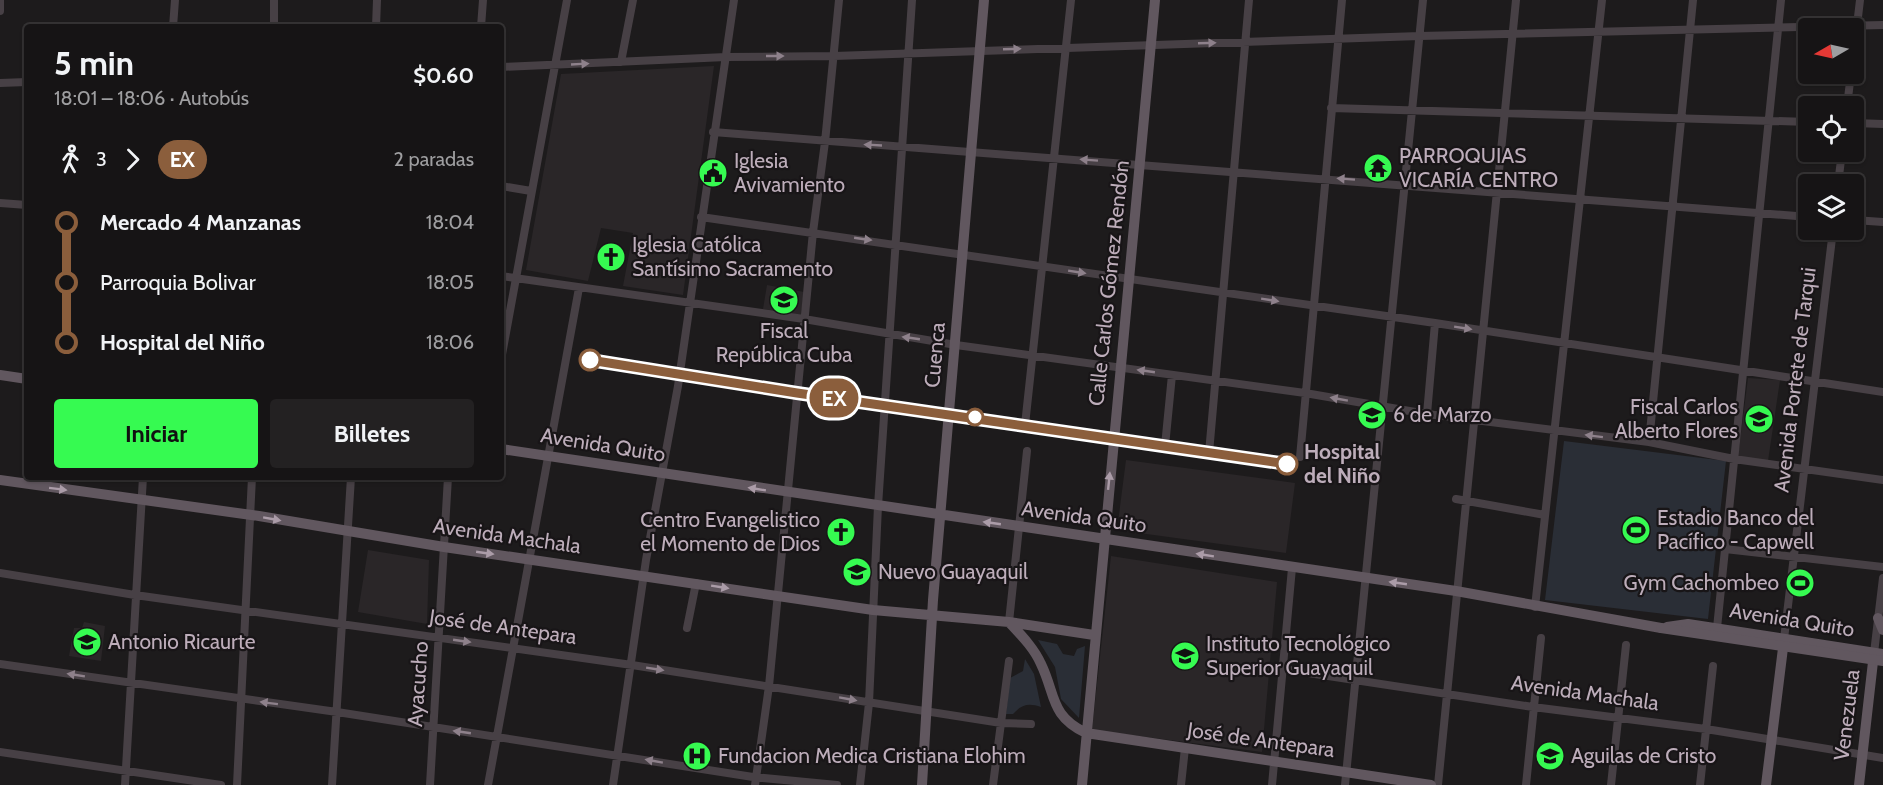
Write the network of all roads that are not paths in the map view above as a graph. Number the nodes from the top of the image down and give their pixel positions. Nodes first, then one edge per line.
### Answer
1 (0, 0) edge
2 (175, 0) edge
3 (274, 0) edge
4 (377, 0) edge
5 (483, 0) edge
6 (567, 0) edge
7 (633, 0) edge
8 (734, 0) edge
9 (839, 0) edge
10 (912, 0) edge
11 (984, 0) edge
12 (1071, 0) edge
13 (1155, 0) edge
14 (1249, 0) edge
15 (1342, 0) edge
16 (1423, 0) edge
17 (1516, 0) edge
18 (1602, 0) edge
19 (1694, 0) edge
20 (1781, 0) edge
21 (1860, 0) edge
22 (0, 11) edge
23 (1858, 18) edge
24 (173, 24) edge
25 (274, 24) edge
26 (376, 24) edge
27 (480, 24) edge
28 (1883, 25) edge
29 (1864, 26) edge
30 (1798, 27) edge
31 (1778, 28) junction
32 (1690, 30) junction
33 (1598, 32) junction
34 (1512, 35) junction
35 (1420, 36) junction
36 (1338, 39) junction
37 (1245, 41) junction
38 (1150, 44) junction
39 (1066, 47) junction
40 (980, 51) junction
41 (909, 52) junction
42 (834, 56) junction
43 (726, 57) junction
44 (621, 62) junction
45 (555, 65) junction
46 (504, 67) edge
47 (0, 82) edge
48 (24, 82) edge
49 (1331, 108) junction
50 (1412, 110) junction
51 (1505, 112) junction
52 (1588, 114) junction
53 (1681, 117) junction
54 (1768, 120) junction
55 (1798, 121) edge
56 (1864, 123) edge
57 (1883, 124) edge
58 (713, 132) junction
59 (825, 142) junction
60 (903, 146) junction
61 (971, 151) junction
62 (1054, 157) junction
63 (1140, 164) junction
64 (1233, 171) junction
65 (1325, 178) junction
66 (1404, 183) junction
67 (504, 186) edge
68 (531, 191) junction
69 (1497, 191) junction
70 (1579, 198) junction
71 (0, 203) edge
72 (24, 205) edge
73 (1673, 205) junction
74 (1759, 213) junction
75 (1798, 216) edge
76 (701, 217) junction
77 (1864, 221) edge
78 (1883, 222) edge
79 (813, 232) junction
80 (1832, 240) edge
81 (896, 244) junction
82 (963, 254) junction
83 (1043, 266) junction
84 (504, 276) edge
85 (515, 278) junction
86 (1131, 280) junction
87 (579, 288) junction
88 (1223, 293) junction
89 (689, 302) junction
90 (1313, 307) junction
91 (1390, 317) junction
92 (804, 319) junction
93 (1435, 323) junction
94 (1483, 331) junction
95 (890, 335) junction
96 (504, 343) edge
97 (1563, 344) junction
98 (956, 345) junction
99 (1034, 354) junction
100 (1658, 357) junction
101 (1121, 368) junction
102 (1743, 371) junction
103 (0, 375) edge
104 (1172, 375) junction
105 (24, 379) edge
106 (1216, 381) junction
107 (1815, 382) junction
108 (1883, 392) edge
109 (1305, 393) junction
110 (1384, 406) junction
111 (1427, 414) junction
112 (1474, 420) junction
113 (1025, 425) dead end
114 (1554, 431) junction
115 (1649, 442) junction
116 (1165, 446) dead end
117 (504, 449) edge
118 (1027, 451) dead end
119 (1209, 453) dead end
120 (550, 457) junction
121 (1300, 457) dead end
122 (1734, 459) junction
123 (1804, 470) junction
124 (661, 474) junction
125 (0, 480) edge
126 (143, 480) edge
127 (252, 480) edge
128 (351, 480) edge
129 (448, 480) edge
130 (1883, 480) edge
131 (787, 493) junction
132 (1461, 500) junction
133 (142, 501) junction
134 (878, 506) junction
135 (249, 515) junction
136 (1545, 515) junction
137 (940, 516) junction
138 (1018, 527) junction
139 (347, 531) junction
140 (1103, 539) junction
141 (444, 547) junction
142 (1725, 549) junction
143 (1794, 557) junction
144 (530, 559) junction
145 (1883, 567) edge
146 (1292, 568) junction
147 (0, 573) edge
148 (644, 575) junction
149 (1883, 578) edge
150 (1367, 579) junction
151 (696, 583) junction
152 (1456, 591) junction
153 (135, 595) junction
154 (776, 595) junction
155 (1535, 607) junction
156 (245, 610) junction
157 (873, 610) junction
158 (932, 615) junction
159 (1878, 618) junction
160 (1009, 622) junction
161 (342, 625) junction
162 (687, 628) dead end
163 (1660, 628) junction
164 (1717, 628) junction
165 (1883, 630) edge
166 (1094, 635) junction
167 (439, 638) junction
168 (1541, 638) dead end
169 (1784, 639) junction
170 (1626, 645) dead end
171 (515, 648) junction
172 (1879, 654) edge
173 (1009, 661) dead end
174 (1883, 661) edge
175 (0, 664) edge
176 (632, 665) junction
177 (1713, 666) dead end
178 (1282, 669) junction
179 (1357, 680) junction
180 (131, 684) junction
181 (769, 686) junction
182 (1447, 693) junction
183 (241, 700) junction
184 (869, 703) junction
185 (1533, 707) junction
186 (926, 711) junction
187 (337, 712) junction
188 (1618, 718) junction
189 (1001, 723) junction
190 (1031, 724) dead end
191 (433, 728) junction
192 (1706, 729) junction
193 (1086, 733) junction
194 (497, 737) junction
195 (1771, 740) junction
196 (1185, 748) junction
197 (0, 752) edge
198 (617, 754) junction
199 (1863, 755) junction
200 (1883, 758) edge
201 (1274, 761) junction
202 (126, 772) junction
203 (1347, 772) junction
204 (756, 781) edge
205 (125, 785) edge
206 (221, 785) edge
207 (237, 785) edge
208 (332, 785) edge
209 (430, 785) edge
210 (488, 785) edge
211 (613, 785) edge
212 (837, 785) edge
213 (860, 785) edge
214 (922, 785) edge
215 (993, 785) edge
216 (1082, 785) edge
217 (1181, 785) edge
218 (1272, 785) edge
219 (1345, 785) edge
220 (1431, 785) edge
221 (1438, 785) edge
222 (1526, 785) edge
223 (1611, 785) edge
224 (1700, 785) edge
225 (1766, 785) edge
226 (1859, 785) edge

1 - 22 street
2 - 24 street
3 - 25 street
4 - 26 street
5 - 27 street
6 - 45 street
7 - 44 street
8 - 43 street
9 - 42 street
10 - 41 street
11 - 40 main road, Cuenca
12 - 39 street
13 - 38 main road, Calle Carlos Gómez Rendón
14 - 37 street
15 - 36 street
16 - 35 street
17 - 34 street
18 - 33 street
19 - 32 street
20 - 31 street
21 - 23 street
28 - 29 street
30 - 31 street
31 - 32 street
31 - 54 street
32 - 33 street
32 - 53 street
33 - 34 street
33 - 52 street
34 - 35 street
34 - 51 street
35 - 36 street
35 - 50 street
36 - 37 street
36 - 49 street
38 -> 37 street
37 - 64 street
38 - 39 street
38 - 63 main road, Calle Carlos Gómez Rendón
40 -> 39 street
39 - 62 street
40 - 41 street
40 - 61 main road, Cuenca
41 - 42 street
41 - 60 street
43 -> 42 street
42 - 59 street
43 - 44 street
43 - 58 street
45 -> 44 street
45 - 46 street
45 - 68 street
47 - 48 street
49 - 50 street
49 - 65 street
50 - 51 street
50 - 66 street
51 - 52 street
51 - 69 street
52 - 53 street
52 - 70 street
53 - 54 street
53 - 73 street
54 - 55 street
54 - 74 street
56 - 57 street
58 - 59 street
58 - 76 street
60 -> 59 street
59 - 79 street
60 - 61 street
60 - 81 street
61 - 62 street
61 - 82 main road, Cuenca
63 -> 62 street
62 - 83 street
63 - 64 street
63 - 86 main road, Calle Carlos Gómez Rendón
64 - 65 street
64 - 88 street
66 -> 65 street
65 - 90 street
66 - 69 street
66 - 91 street
67 - 68 street
68 - 85 street
69 - 70 street
69 - 94 street
70 - 73 street
70 - 97 street
71 - 72 street
73 - 74 street
73 - 100 street
74 - 75 street
74 - 102 street
76 - 79 street
76 - 89 street
77 - 78 street
79 -> 81 street
79 - 92 street
80 - 107 street, Avenida Portete de Tarqui
81 - 82 street
81 - 95 street
82 - 83 street
82 - 98 main road, Cuenca
83 -> 86 street
83 - 99 street
84 - 85 street
85 - 87 street
85 - 96 street
86 - 88 street
86 - 101 main road, Calle Carlos Gómez Rendón
87 - 89 street
87 - 120 street
88 -> 90 street
88 - 106 street
89 - 92 street
89 - 124 street
90 - 91 street
90 - 109 street
91 - 93 street
91 - 110 street
92 - 95 street
92 - 131 street
93 -> 94 street
93 - 111 street
94 - 97 street
94 - 112 street
98 -> 95 street
95 - 134 street
97 - 100 street
97 - 114 street
98 - 99 street
98 - 137 main road, Cuenca
99 - 101 street
99 - 113 street
100 - 102 street
100 - 115 street
104 -> 101 street
140 -> 101 main road, Calle Carlos Gómez Rendón
102 - 107 street
102 - 122 street
103 - 105 main road
104 - 106 street
104 - 116 street
106 - 109 street
106 - 119 street
107 - 108 street
107 - 123 street, Avenida Portete de Tarqui
110 -> 109 street
109 - 121 street
110 - 111 street
110 - 150 street
111 - 112 street
112 - 114 street
112 - 132 street
115 -> 114 street
114 - 136 street
115 - 122 street
117 - 120 main road, Avenida Quito
118 - 138 street
120 - 124 main road, Avenida Quito
120 - 144 street
122 - 123 street
122 - 142 street
123 - 130 street
123 - 143 street, Avenida Portete de Tarqui
131 -> 124 main road, Avenida Quito
124 - 148 street
125 -> 133 main road, Avenida Machala
126 - 133 street
127 - 135 street
128 - 139 street
129 - 141 street, Ayacucho
131 - 134 main road, Avenida Quito
131 - 154 street
132 - 136 street
132 - 152 street
133 - 135 main road, Avenida Machala
133 - 153 street
134 - 137 main road, Avenida Quito
134 - 157 street
135 -> 139 main road, Avenida Machala
135 - 156 street
136 - 155 street
138 -> 137 main road, Avenida Quito
137 - 158 main road, Cuenca
138 - 140 main road, Avenida Quito
138 - 160 street
139 - 141 main road, Avenida Machala
139 - 161 street
146 -> 140 main road, Avenida Quito
140 - 166 main road, Calle Carlos Gómez Rendón
141 -> 144 main road, Avenida Machala
141 - 167 street, Ayacucho
142 - 143 street
142 - 164 street
143 - 145 street
143 - 169 street, Avenida Portete de Tarqui
144 - 148 main road, Avenida Machala
144 - 171 street
146 - 150 main road, Avenida Quito
146 - 178 street
147 - 153 street, José de Antepara
148 - 151 main road, Avenida Machala
148 - 176 street
149 - 159 street, Venezuela
152 -> 150 main road, Avenida Quito
150 - 179 street
151 -> 154 main road, Avenida Machala
151 - 162 street
152 - 155 main road, Avenida Quito
152 - 182 street
153 - 156 street, José de Antepara
153 - 180 street
154 - 157 main road, Avenida Machala
154 - 181 street
155 - 163 main road, Avenida Quito
156 - 161 street, José de Antepara
156 - 183 street
157 - 158 main road, Avenida Machala
157 - 184 street
158 - 160 main road, Avenida Machala
158 - 186 main road, Cuenca
159 - 165 main road
159 - 172 street, Venezuela
160 - 166 main road, Avenida Machala
160 - 193 main road
161 - 167 street, José de Antepara
161 - 187 street
163 - 164 main road, Avenida Quito
163 - 174 main road, Avenida Quito, bridge
164 - 169 main road, Avenida Quito
166 - 193 main road, Calle Carlos Gómez Rendón
167 -> 171 street, José de Antepara
167 - 191 street, Ayacucho
168 - 185 street
169 - 172 main road, Avenida Quito
169 - 195 main road, Avenida Portete de Tarqui
170 - 188 street
171 - 176 street, José de Antepara
171 - 194 street
172 - 199 main road, Venezuela
173 - 189 street
180 -> 175 street
176 -> 181 street, José de Antepara
176 - 198 street
177 - 192 street
178 - 179 street, Avenida Machala
178 - 201 street
179 - 182 street, Avenida Machala
179 - 203 street
180 - 183 street
180 - 202 street
181 -> 184 street, José de Antepara
181 - 204 street
182 - 185 street, Avenida Machala
182 - 221 street
187 -> 183 street
183 - 207 street
184 - 186 street, José de Antepara
184 - 213 street
185 - 188 street, Avenida Machala
185 - 222 street
186 - 189 street, José de Antepara
186 - 214 main road, Cuenca
187 - 191 street
187 - 208 street
188 - 192 street, Avenida Machala
188 - 223 street
189 - 190 street, José de Antepara
189 - 215 street
194 -> 191 street
191 - 209 street, Ayacucho
192 - 195 street, Avenida Machala
192 - 224 street
193 - 196 main road, José de Antepara
193 - 216 main road, Calle Carlos Gómez Rendón
194 - 198 street
194 - 210 street
195 - 199 street, Avenida Machala
195 - 225 main road, Avenida Portete de Tarqui
196 - 201 main road, José de Antepara
196 - 217 street
197 - 202 street
204 -> 198 street
198 - 211 street
199 - 200 street, Avenida Machala
199 - 226 main road, Venezuela
201 - 203 main road, José de Antepara
201 - 218 street
202 - 205 street
202 - 206 street
203 - 219 street
203 - 220 main road, José de Antepara
204 - 212 street

